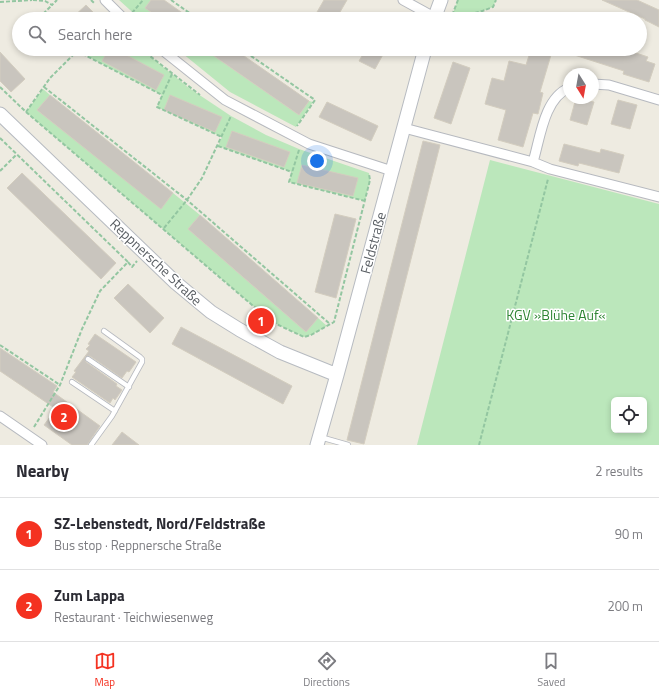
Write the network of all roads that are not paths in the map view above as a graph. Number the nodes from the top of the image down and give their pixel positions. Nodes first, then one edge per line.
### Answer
1 (105, 0) edge
2 (402, 0) edge
3 (441, 0) edge
4 (117, 12) edge
5 (423, 12) edge
6 (436, 12) edge
7 (170, 56) edge
8 (423, 56) edge
9 (599, 84) edge
10 (563, 91) edge
11 (659, 100) edge
12 (0, 114) edge
13 (404, 128) junction
14 (533, 162) junction
15 (392, 172) junction
16 (659, 197) edge
17 (104, 331) dead end
18 (88, 359) dead end
19 (338, 375) junction
20 (72, 382) dead end
21 (129, 387) junction
22 (115, 411) junction
23 (0, 416) edge
24 (318, 441) edge
25 (42, 445) edge
26 (91, 445) edge
27 (348, 445) edge

1 - 4 street
2 - 5 street
3 - 6 street
7 - 15 street
8 - 13 street, Feldstraße
9 - 11 street
10 - 14 street
12 - 19 street, Reppnersche Straße
13 - 14 street
13 - 15 street, Feldstraße
14 - 16 street
15 - 19 street, Feldstraße
17 - 21 lane
18 - 21 lane
19 - 24 street, Feldstraße
20 - 22 lane
21 - 22 lane
22 - 26 lane
23 - 25 street
24 - 27 lane, Feldstraße

